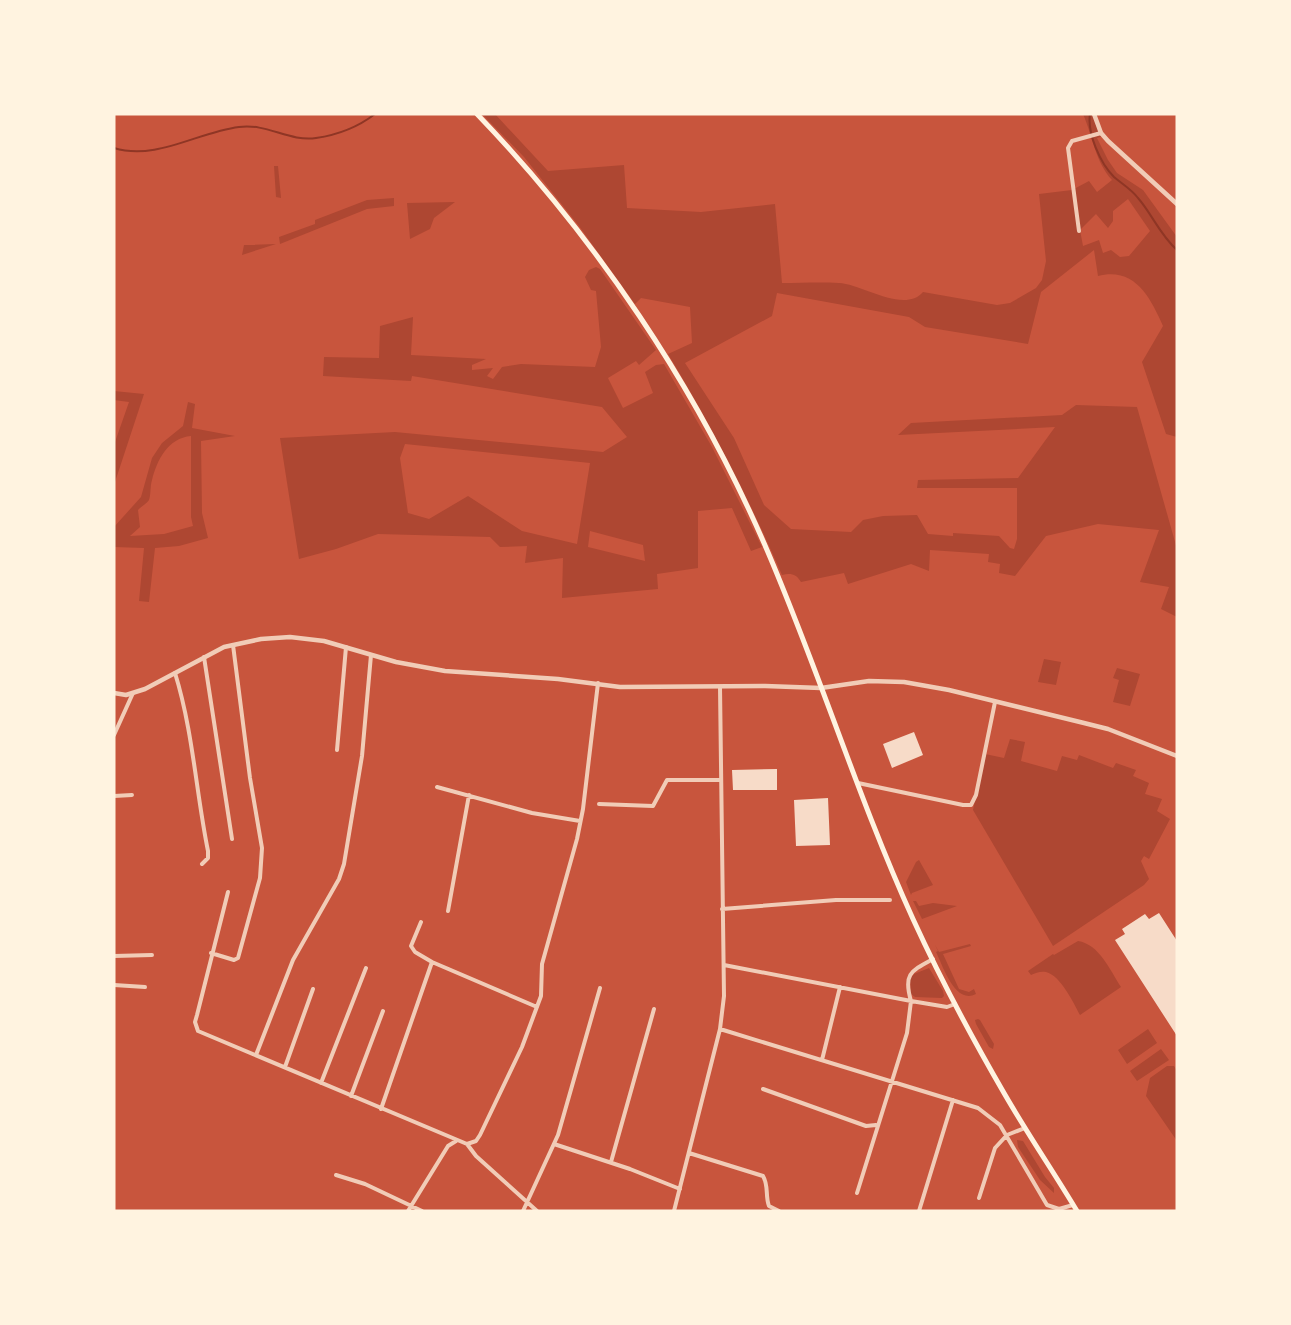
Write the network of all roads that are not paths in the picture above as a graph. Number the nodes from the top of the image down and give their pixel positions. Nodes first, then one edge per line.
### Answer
1 (477, 114) edge
2 (1094, 114) edge
3 (1101, 133) junction
4 (1177, 204) edge
5 (1079, 231) dead end
6 (233, 645) junction
7 (346, 647) junction
8 (371, 655) junction
9 (204, 657) junction
10 (175, 673) junction
11 (597, 683) junction
12 (720, 687) junction
13 (821, 687) junction
14 (114, 693) edge
15 (134, 693) junction
16 (995, 702) junction
17 (114, 735) edge
18 (337, 750) dead end
19 (1177, 756) edge
20 (720, 780) junction
21 (857, 783) junction
22 (437, 787) dead end
23 (132, 795) dead end
24 (469, 795) junction
25 (114, 796) edge
26 (600, 804) dead end
27 (580, 821) junction
28 (232, 839) dead end
29 (202, 864) dead end
30 (228, 892) dead end
31 (890, 900) dead end
32 (722, 909) junction
33 (448, 911) dead end
34 (422, 922) dead end
35 (212, 953) junction
36 (152, 955) dead end
37 (114, 956) edge
38 (933, 959) junction
39 (432, 962) junction
40 (724, 965) junction
41 (366, 968) dead end
42 (114, 985) edge
43 (145, 987) dead end
44 (840, 987) junction
45 (600, 988) dead end
46 (313, 990) dead end
47 (911, 1001) junction
48 (956, 1004) junction
49 (537, 1007) junction
50 (654, 1009) dead end
51 (383, 1011) dead end
52 (720, 1029) junction
53 (256, 1055) junction
54 (822, 1060) junction
55 (285, 1067) junction
56 (893, 1081) junction
57 (321, 1083) junction
58 (763, 1089) dead end
59 (351, 1096) junction
60 (953, 1100) junction
61 (381, 1109) junction
62 (877, 1125) junction
63 (1025, 1128) junction
64 (1007, 1135) junction
65 (457, 1141) junction
66 (467, 1144) junction
67 (554, 1144) junction
68 (689, 1153) junction
69 (611, 1162) junction
70 (336, 1175) dead end
71 (680, 1189) junction
72 (857, 1193) dead end
73 (979, 1197) dead end
74 (527, 1202) junction
75 (1073, 1204) junction
76 (411, 1206) junction
77 (408, 1211) edge
78 (422, 1211) edge
79 (522, 1211) edge
80 (537, 1211) edge
81 (674, 1211) edge
82 (779, 1211) edge
83 (919, 1211) edge
84 (1077, 1211) edge

1 - 13 main road
2 - 3 street
3 - 4 street
3 - 5 street
6 - 7 street
6 - 9 street
6 - 35 street
7 - 8 street
7 - 18 street
8 - 11 street
8 - 53 street
9 - 10 street
9 - 28 street
10 - 15 street
10 - 29 street
11 - 12 street
11 - 27 street
12 - 13 street
12 - 20 street
13 - 16 street
13 - 21 main road
14 - 15 street
15 - 17 street
16 - 19 street
16 - 21 street
20 - 26 street
20 - 32 street
21 - 38 main road
22 - 24 street
23 - 25 street
24 - 27 street
24 - 33 street
27 - 49 street
30 - 35 street
31 - 32 street
32 - 40 street
34 - 39 street
35 - 53 street
36 - 37 street
38 - 47 street
38 - 48 main road
39 - 49 street
39 - 61 street
40 - 44 street
40 - 52 street
41 - 57 street
42 - 43 street
44 - 47 street
44 - 54 street
45 - 67 street
46 - 55 street
47 - 48 street
47 - 56 street
48 - 63 main road
49 - 66 street
50 - 69 street
51 - 59 street
52 - 54 street
52 - 68 street
53 - 55 street
54 - 56 street
55 - 57 street
56 - 60 street
56 - 62 street
57 - 59 street
58 - 62 street
59 - 61 street
60 - 64 street
60 - 83 street
61 - 65 street
62 - 72 street
63 - 64 street
63 - 75 main road
64 - 73 street
64 - 75 street
65 - 66 street
65 - 76 street
66 - 74 street
67 - 69 street
67 - 74 street
68 - 71 street
68 - 82 street
69 - 71 street
70 - 76 street
71 - 81 street
74 - 79 street
74 - 80 street
75 - 84 main road
76 - 77 street
76 - 78 street

